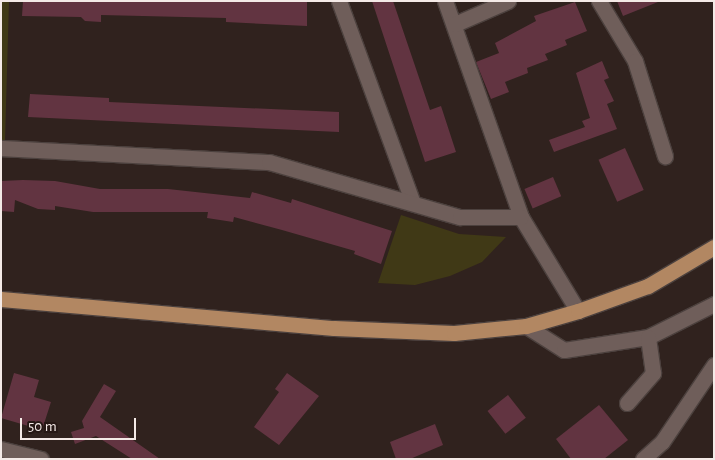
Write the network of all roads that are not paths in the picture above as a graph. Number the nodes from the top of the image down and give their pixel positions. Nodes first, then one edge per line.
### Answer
1 (339, 1) edge
2 (445, 1) edge
3 (508, 1) edge
4 (598, 1) edge
5 (455, 24) junction
6 (1, 148) edge
7 (665, 156) dead end
8 (412, 201) junction
9 (521, 218) junction
10 (714, 247) edge
11 (1, 299) edge
12 (714, 304) edge
13 (578, 311) junction
14 (526, 326) junction
15 (648, 337) junction
16 (714, 365) edge
17 (627, 403) dead end
18 (1, 449) edge
19 (41, 459) edge
20 (644, 459) edge

1 - 8 street
2 - 5 street
3 - 5 street
4 - 7 street
5 - 9 street
6 - 8 street
8 - 9 street
9 - 13 street
10 - 13 main road
11 - 14 main road
12 - 15 street
13 - 14 main road
14 - 15 street
15 - 17 street
16 - 20 street
18 - 19 street

